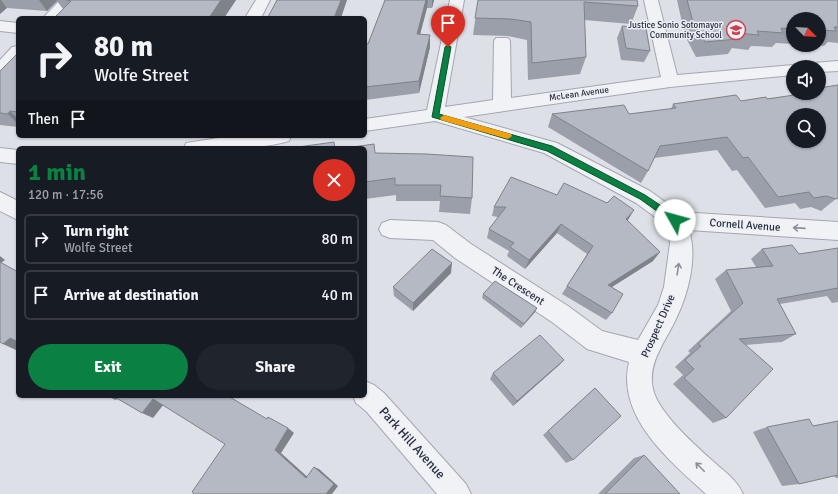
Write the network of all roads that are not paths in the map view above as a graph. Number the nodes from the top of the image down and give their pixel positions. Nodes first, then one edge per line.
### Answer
1 (68, 0) edge
2 (263, 0) edge
3 (457, 0) edge
4 (651, 0) edge
5 (53, 16) edge
6 (254, 16) edge
7 (0, 26) edge
8 (16, 28) edge
9 (502, 40) dead end
10 (16, 53) edge
11 (838, 66) edge
12 (826, 67) edge
13 (0, 70) edge
14 (786, 71) edge
15 (670, 81) junction
16 (502, 106) junction
17 (435, 116) junction
18 (367, 125) edge
19 (267, 138) edge
20 (208, 146) edge
21 (0, 155) edge
22 (16, 156) edge
23 (0, 200) edge
24 (16, 211) edge
25 (675, 220) junction
26 (390, 229) dead end
27 (838, 231) edge
28 (644, 354) junction
29 (367, 396) edge
30 (456, 494) edge
31 (728, 494) edge

1 - 5 street
2 - 6 street
3 - 17 street
4 - 15 street
7 - 8 street
9 - 16 street
10 - 13 street
11 - 12 street
14 - 15 street, McLean Avenue
15 - 16 street, McLean Avenue
16 - 17 street, McLean Avenue
17 - 18 street, McLean Avenue
17 - 25 street
19 - 20 street
21 - 22 street
23 - 24 street
27 -> 25 street, Cornell Avenue
28 -> 25 street, Prospect Drive
26 - 28 street, The Crescent
31 -> 28 street, Prospect Drive
29 - 30 street, Park Hill Avenue

